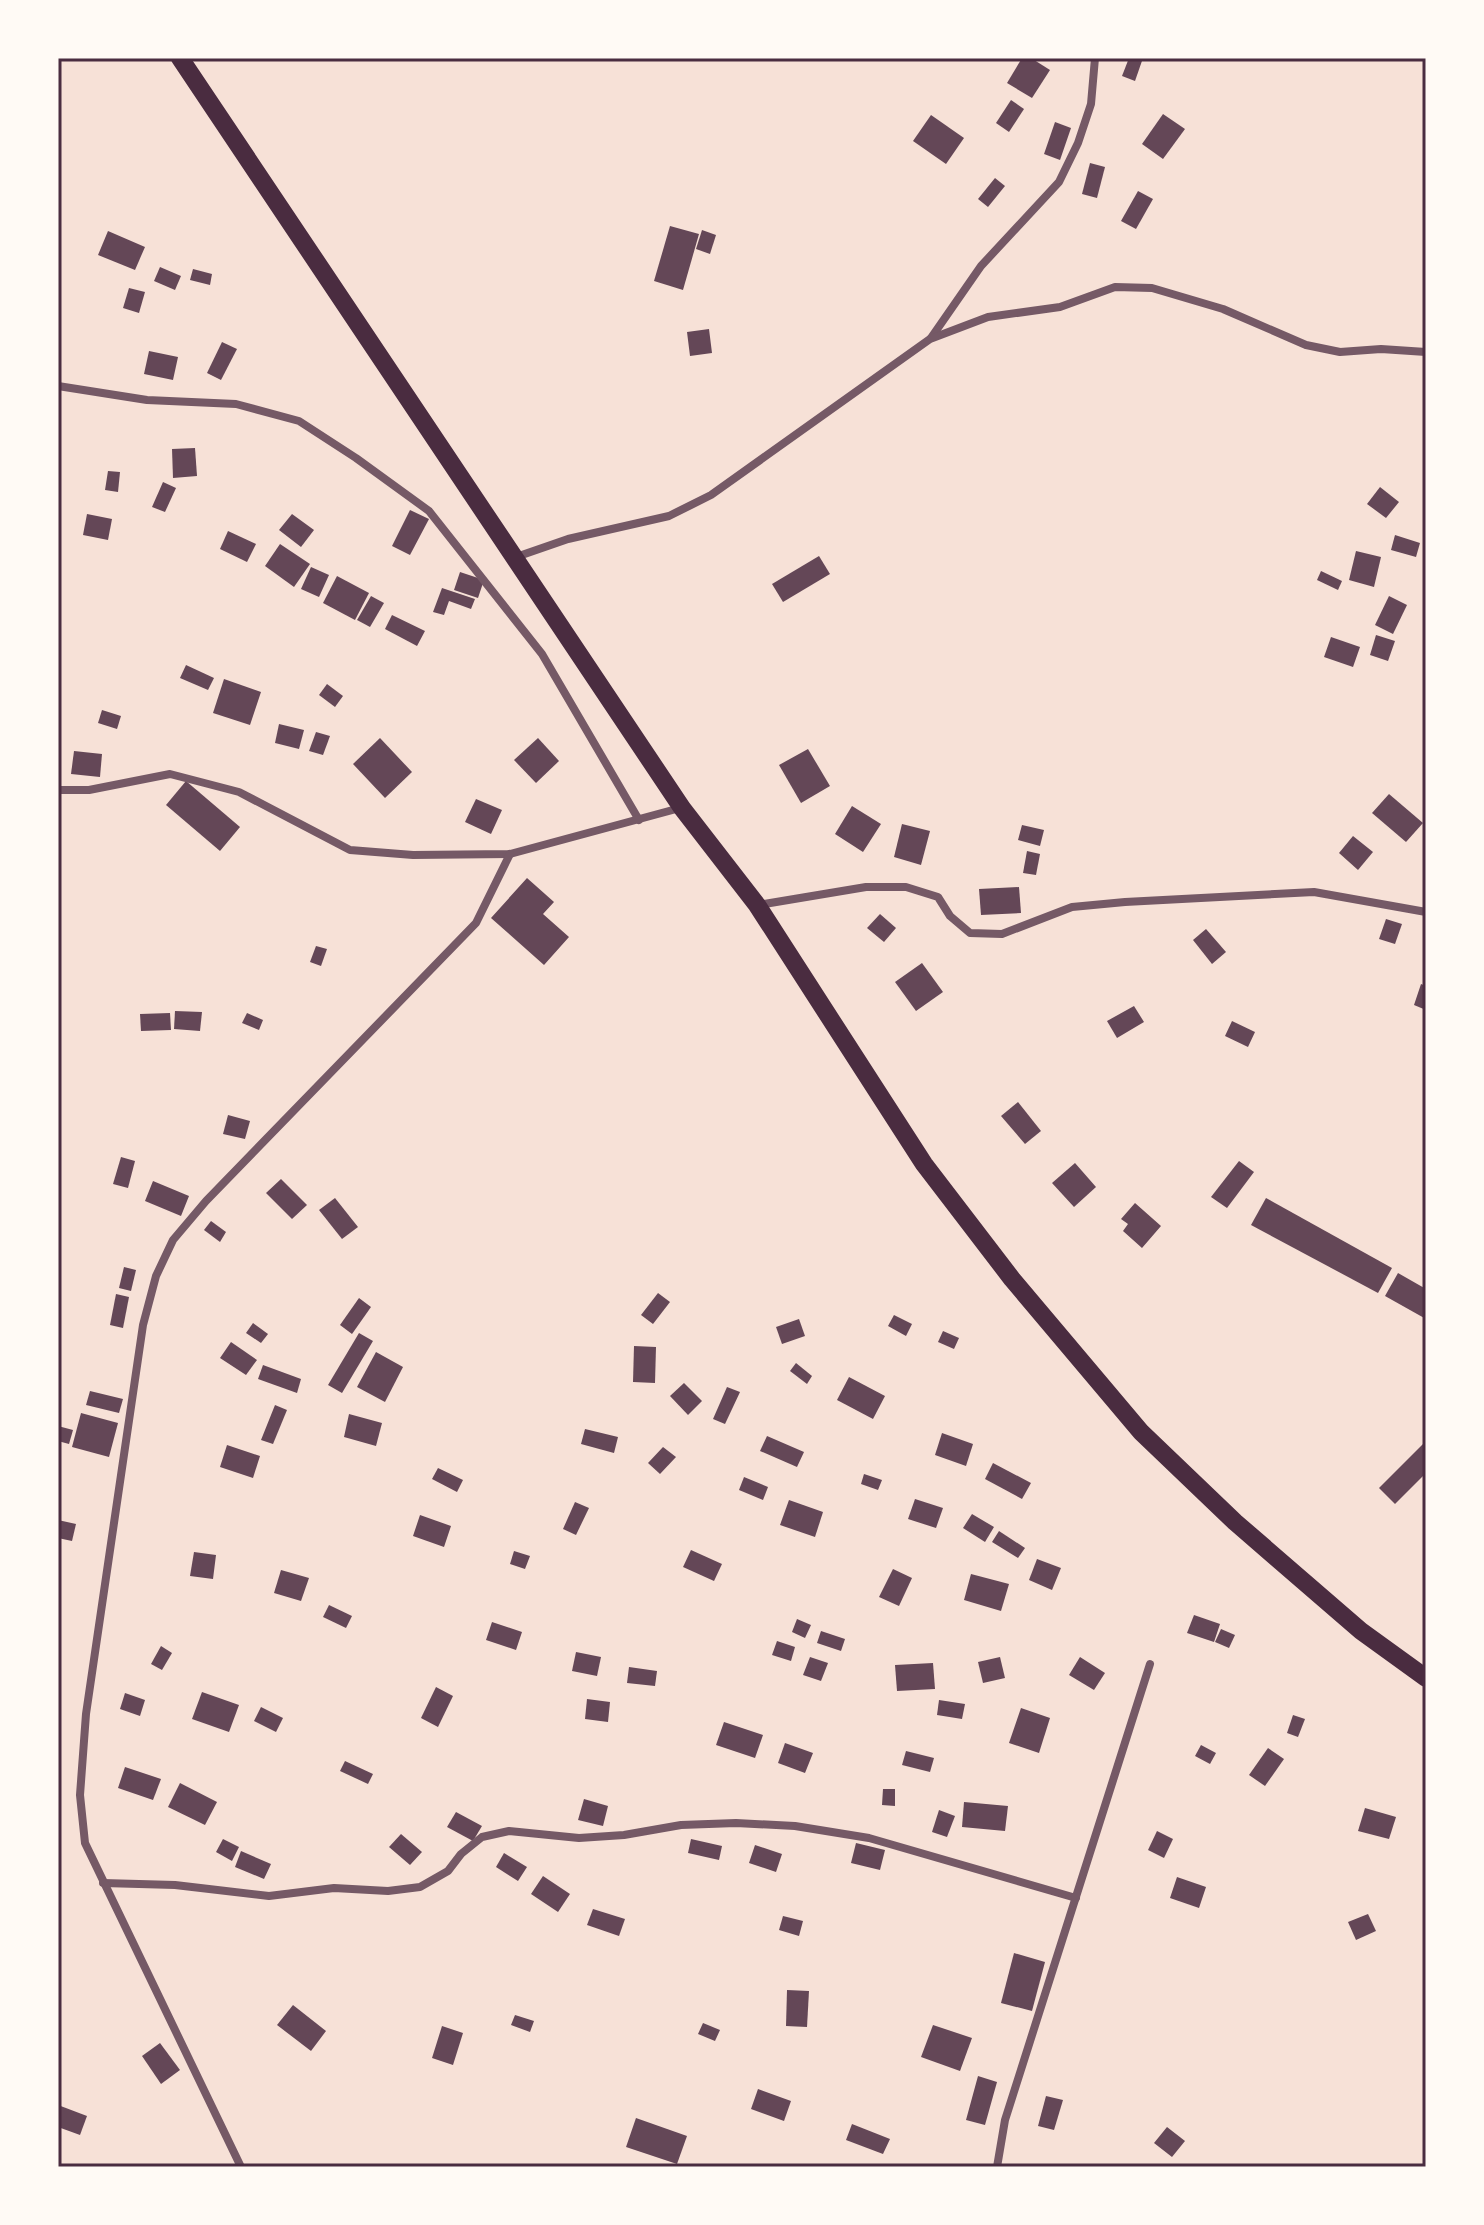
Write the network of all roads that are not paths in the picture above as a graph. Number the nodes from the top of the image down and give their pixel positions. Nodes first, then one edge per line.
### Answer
1 (180, 58) edge
2 (1095, 58) edge
3 (930, 339) junction
4 (1426, 352) edge
5 (58, 386) edge
6 (515, 557) junction
7 (58, 790) edge
8 (682, 808) junction
9 (639, 820) junction
10 (510, 854) junction
11 (757, 905) junction
12 (1426, 912) edge
13 (1150, 1664) dead end
14 (1426, 1678) edge
15 (103, 1883) junction
16 (1076, 1898) junction
17 (241, 2167) edge
18 (997, 2167) edge

1 - 6 main road
2 - 3 street
3 - 4 street
3 - 6 street
5 - 9 street
6 - 8 main road
7 - 10 street
8 - 9 street
8 - 11 main road
9 - 10 street
10 - 15 street
11 - 12 street
11 - 14 main road
13 - 16 street
15 - 16 street
15 - 17 street
16 - 18 street

